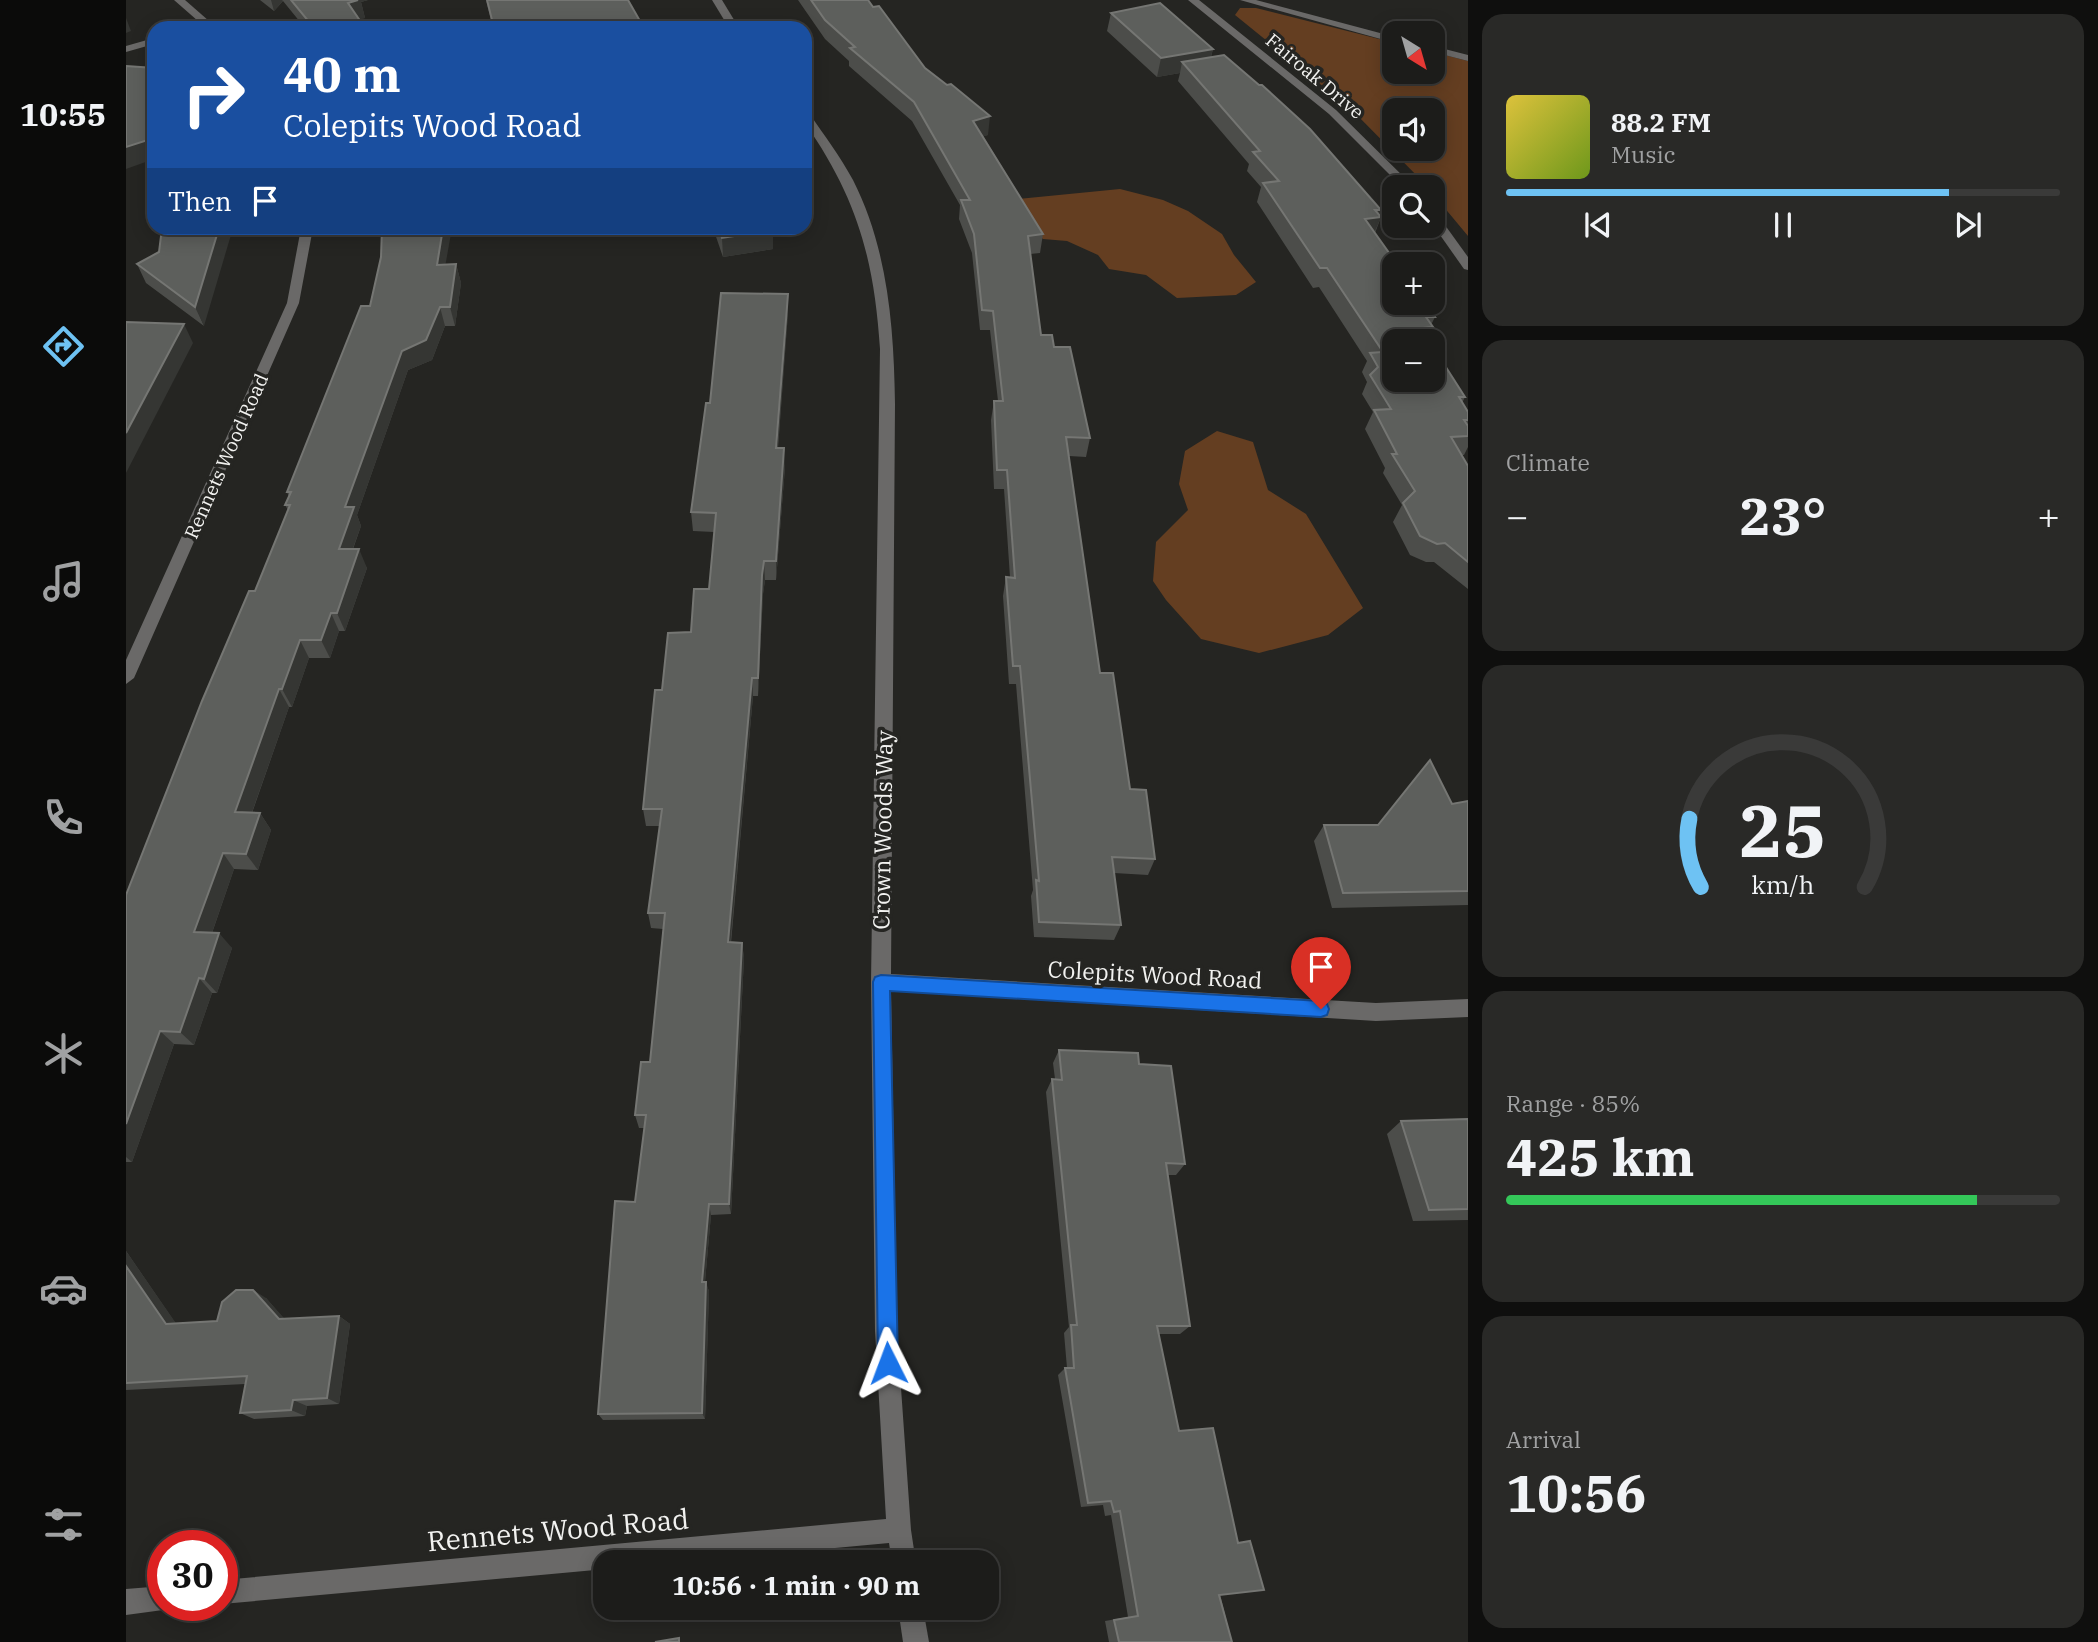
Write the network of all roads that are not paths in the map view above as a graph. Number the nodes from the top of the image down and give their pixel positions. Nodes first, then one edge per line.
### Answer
1 (179, 0) edge
2 (717, 0) edge
3 (1193, 0) edge
4 (1245, 0) edge
5 (204, 21) edge
6 (730, 21) edge
7 (1382, 37) edge
8 (147, 43) edge
9 (126, 50) edge
10 (1446, 52) edge
11 (1468, 58) edge
12 (812, 126) edge
13 (1396, 175) edge
14 (1445, 233) edge
15 (306, 235) edge
16 (1468, 267) edge
17 (126, 678) edge
18 (881, 982) junction
19 (1468, 1008) edge
20 (899, 1530) junction
21 (902, 1550) edge
22 (238, 1591) edge
23 (147, 1599) edge
24 (126, 1601) edge
25 (912, 1620) edge
26 (916, 1642) edge

1 - 5 street
2 - 6 street
3 - 13 street, Fairoak Drive
4 - 7 street, Fairoak Drive
8 - 9 street
10 - 11 street
12 - 18 street, Crown Woods Way
14 - 16 street
15 - 17 street, Rennets Wood Road
18 - 19 street, Colepits Wood Road
18 - 20 street, Crown Woods Way
20 - 21 street, Crown Woods Way
20 - 22 street, Rennets Wood Road
23 - 24 street
25 - 26 street

